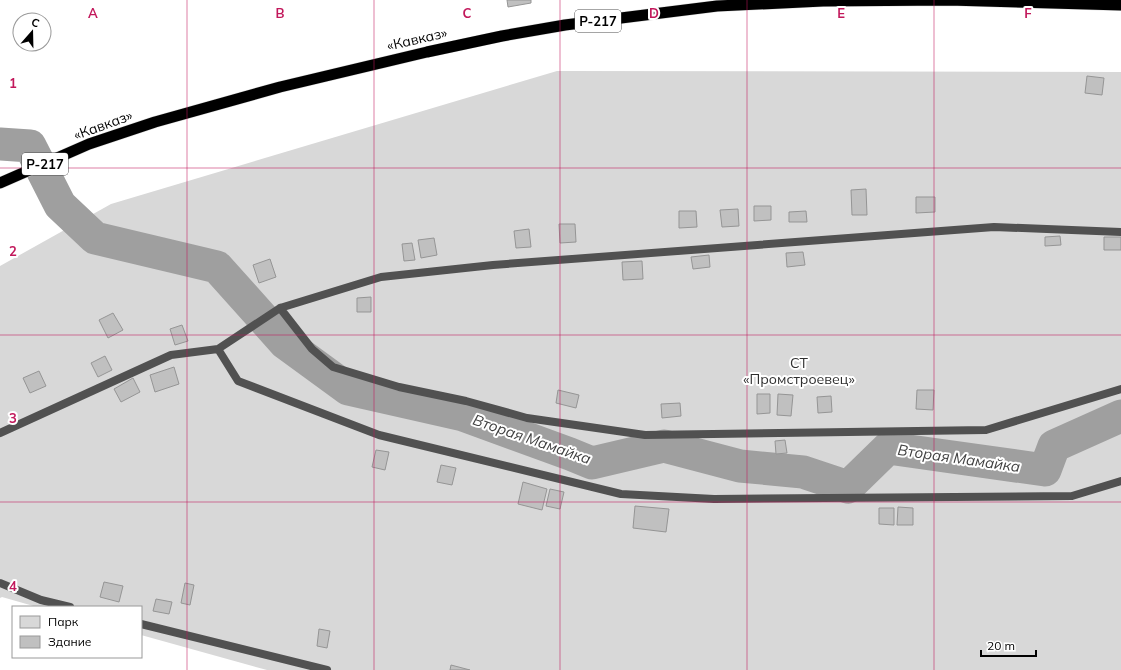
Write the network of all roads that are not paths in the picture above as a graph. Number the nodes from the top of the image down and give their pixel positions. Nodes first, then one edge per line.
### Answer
1 (1121, 5) edge
2 (0, 183) edge
3 (1121, 232) edge
4 (280, 308) junction
5 (218, 349) junction
6 (1121, 389) edge
7 (0, 433) edge
8 (1121, 481) edge
9 (0, 583) edge
10 (66, 606) edge
11 (142, 624) edge
12 (327, 670) edge

1 - 2 highway, «Кавказ» / Р-217
3 - 4 lane
4 - 5 lane
4 - 6 lane
5 - 7 lane
5 - 8 lane
9 - 10 lane
11 - 12 lane

